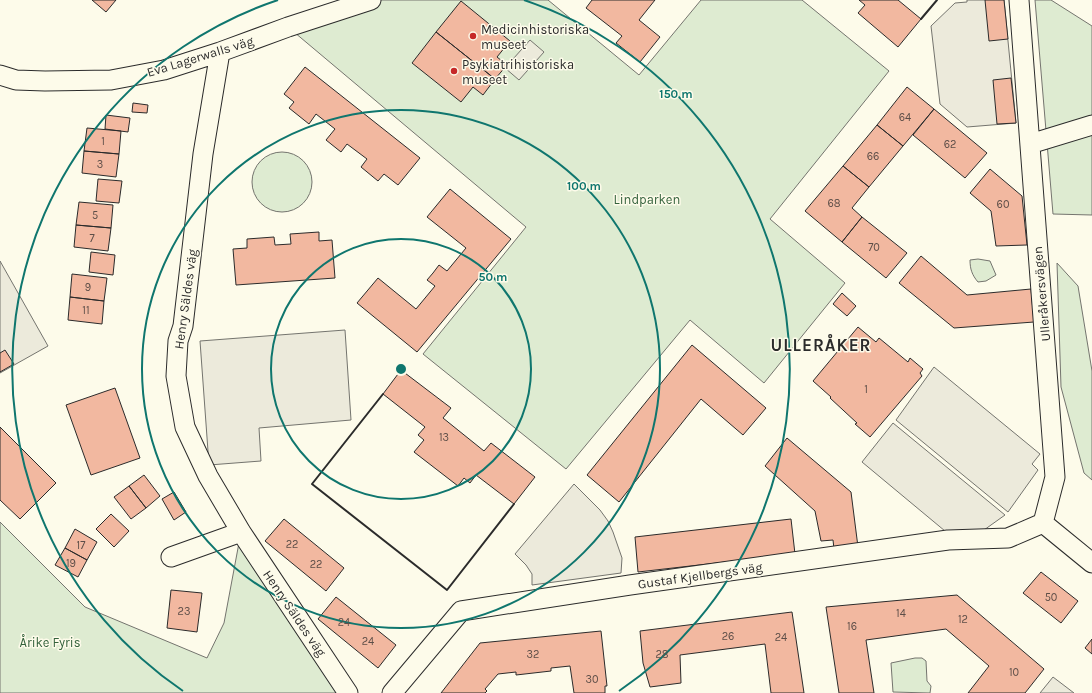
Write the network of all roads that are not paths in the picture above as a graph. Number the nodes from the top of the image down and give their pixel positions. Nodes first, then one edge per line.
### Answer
1 (371, 0) edge
2 (1019, 0) edge
3 (220, 52) junction
4 (0, 75) edge
5 (1092, 125) edge
6 (1030, 144) junction
7 (1043, 523) junction
8 (241, 532) junction
9 (171, 558) dead end
10 (1092, 563) edge
11 (348, 693) edge
12 (392, 693) edge

1 - 3 street, Eva Lagerwalls väg
2 - 6 street, Ulleråkersvägen
3 - 4 street, Eva Lagerwalls väg
3 - 8 street, Henry Säldes väg
5 - 6 street
6 - 7 street, Ulleråkersvägen
7 - 10 street
7 - 12 street, Gustaf Kjellbergs väg
8 - 9 street
8 - 11 street, Henry Säldes väg

